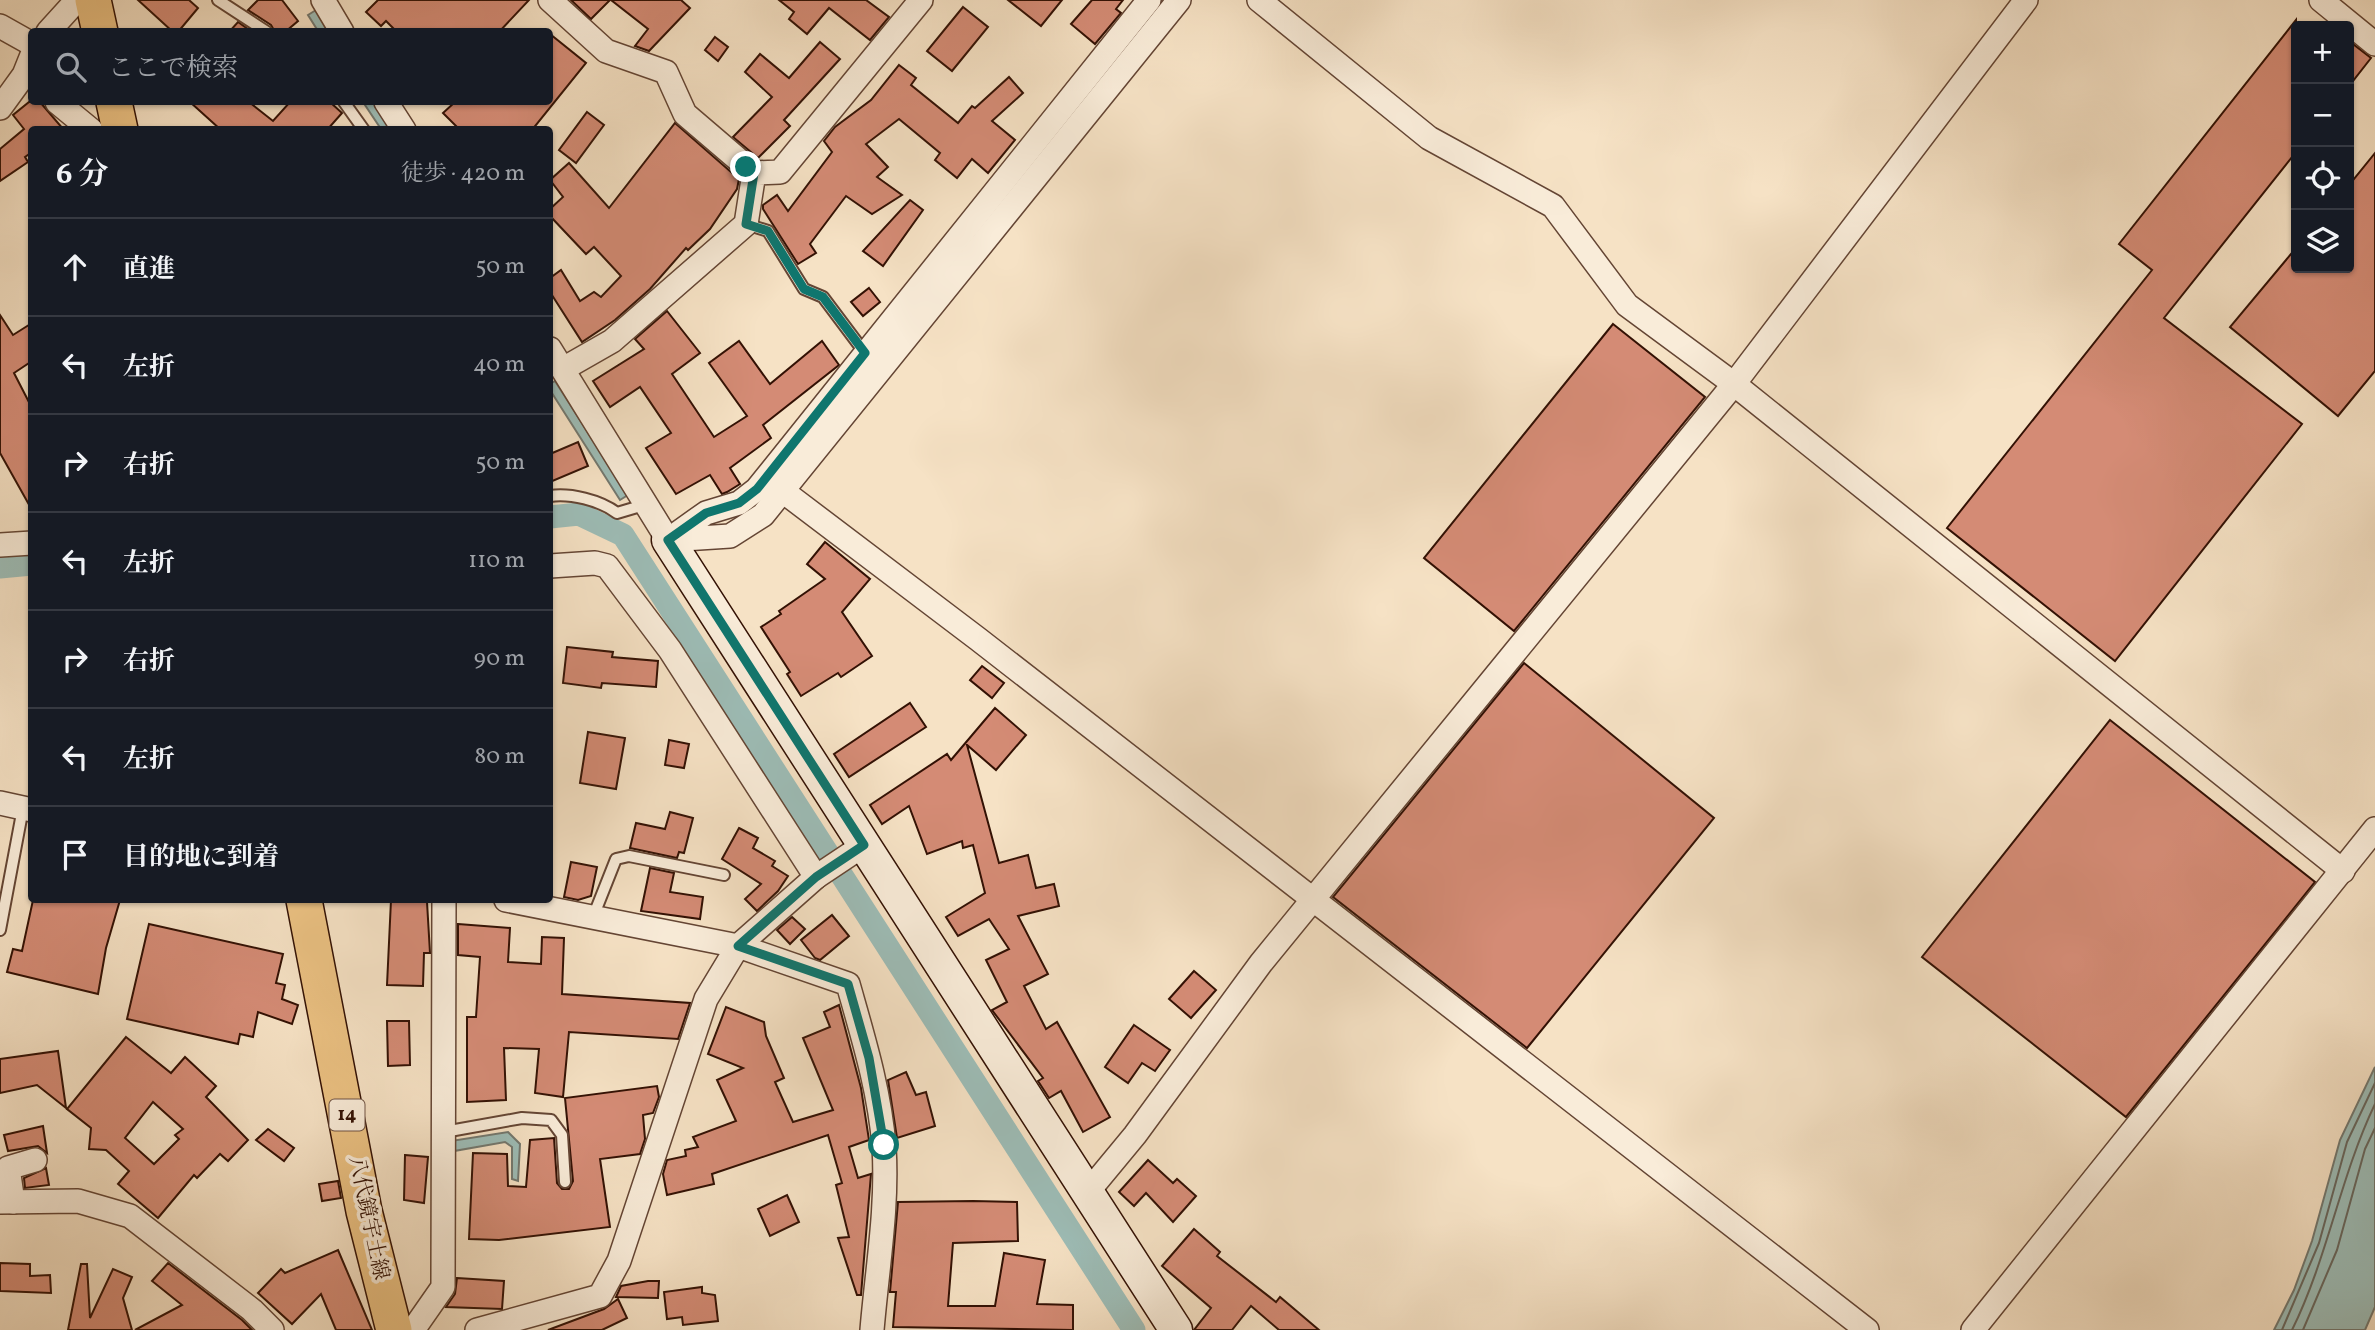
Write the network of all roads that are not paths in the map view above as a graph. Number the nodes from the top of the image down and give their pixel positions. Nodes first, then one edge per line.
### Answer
1 (77, 0) edge
2 (93, 0) edge
3 (218, 0) edge
4 (323, 0) edge
5 (550, 0) edge
6 (921, 0) edge
7 (1149, 0) edge
8 (1180, 0) edge
9 (1259, 0) edge
10 (2025, 0) edge
11 (2321, 0) edge
12 (0, 26) edge
13 (52, 28) edge
14 (99, 28) edge
15 (261, 28) edge
16 (340, 28) edge
17 (28, 42) edge
18 (2375, 44) edge
19 (28, 72) edge
20 (61, 105) edge
21 (115, 105) edge
22 (346, 105) edge
23 (388, 105) edge
24 (0, 108) edge
25 (86, 126) edge
26 (119, 126) edge
27 (361, 126) edge
28 (401, 126) edge
29 (754, 173) junction
30 (746, 224) junction
31 (910, 298) junction
32 (929, 311) junction
33 (865, 353) junction
34 (553, 354) edge
35 (884, 367) junction
36 (563, 369) junction
37 (1734, 384) junction
38 (784, 492) junction
39 (553, 496) edge
40 (645, 505) junction
41 (668, 540) junction
42 (28, 543) edge
43 (0, 545) edge
44 (553, 566) edge
45 (0, 803) edge
46 (27, 809) edge
47 (2375, 830) edge
48 (863, 846) junction
49 (2343, 871) junction
50 (724, 875) dead end
51 (817, 876) junction
52 (1314, 901) junction
53 (305, 903) edge
54 (444, 903) edge
55 (521, 903) edge
56 (593, 917) junction
57 (0, 930) edge
58 (738, 946) junction
59 (444, 1132) junction
60 (35, 1160) dead end
61 (565, 1182) dead end
62 (1087, 1193) junction
63 (6, 1202) edge
64 (553, 1320) edge
65 (272, 1330) edge
66 (394, 1330) edge
67 (413, 1330) edge
68 (477, 1330) edge
69 (872, 1330) edge
70 (1175, 1330) edge
71 (1867, 1330) edge
72 (1973, 1330) edge

1 - 13 street
2 - 14 main road
3 - 15 lane
4 - 16 street
5 - 29 street
6 - 29 street
7 - 31 street
8 - 32 street
9 - 37 street
10 - 37 street
11 - 18 street
12 - 17 street
19 - 24 street
20 - 25 street
21 - 26 main road
22 - 27 lane
23 - 28 street
29 - 30 street
30 - 33 lane
30 - 36 street
31 - 32 street
31 - 33 street
32 - 35 street
33 - 35 street
33 - 41 street
34 - 36 street
35 - 38 street
36 - 40 street
37 - 49 street
37 - 52 street
38 - 41 street
38 - 52 street
39 - 40 lane
40 - 41 street
41 - 48 street
42 - 43 street
44 - 51 street
45 - 46 street
46 - 57 lane
47 - 49 street
48 - 51 street
48 - 62 street
49 - 72 street
50 - 56 lane
51 - 58 street
52 - 62 street
52 - 71 street
53 - 66 main road, 八代鏡宇土線 / 14
54 - 59 street
55 - 56 street
56 - 58 street
58 - 64 street
58 - 69 street
59 - 61 lane
59 - 67 street
60 - 63 street
62 - 70 street
63 - 65 street
64 - 68 street

